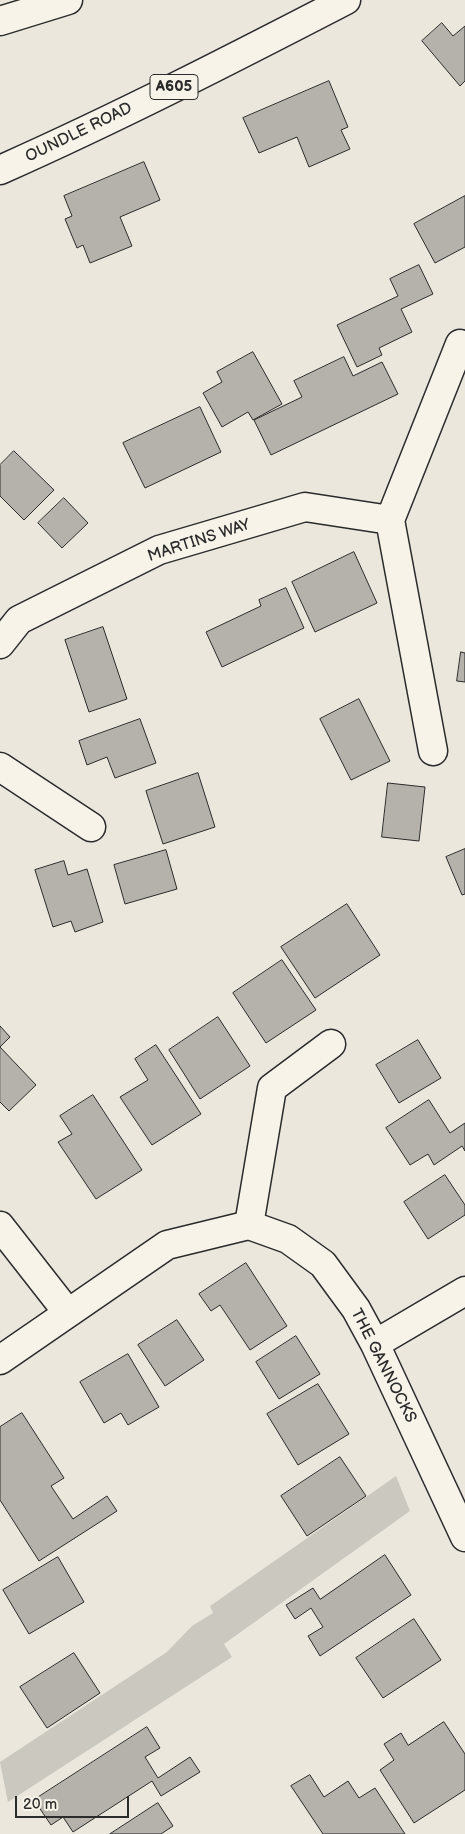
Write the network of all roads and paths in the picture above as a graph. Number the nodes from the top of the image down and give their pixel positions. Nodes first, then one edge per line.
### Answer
1 (68, 0) edge
2 (346, 0) edge
3 (0, 21) edge
4 (0, 170) edge
5 (460, 344) dead end
6 (390, 520) junction
7 (0, 644) edge
8 (433, 751) dead end
9 (0, 767) edge
10 (91, 827) dead end
11 (331, 1044) dead end
12 (248, 1225) junction
13 (0, 1226) edge
14 (465, 1291) edge
15 (68, 1313) junction
16 (375, 1344) junction
17 (0, 1360) edge
18 (465, 1538) edge

1 - 3 street
2 - 4 street, OUNDLE ROAD / A605
5 - 6 street
6 - 7 street, MARTINS WAY
6 - 8 street
9 - 10 street
11 - 12 street
12 - 15 street
12 - 16 street, THE GANNOCKS
13 - 15 street
14 - 16 street
15 - 17 street
16 - 18 street, THE GANNOCKS

